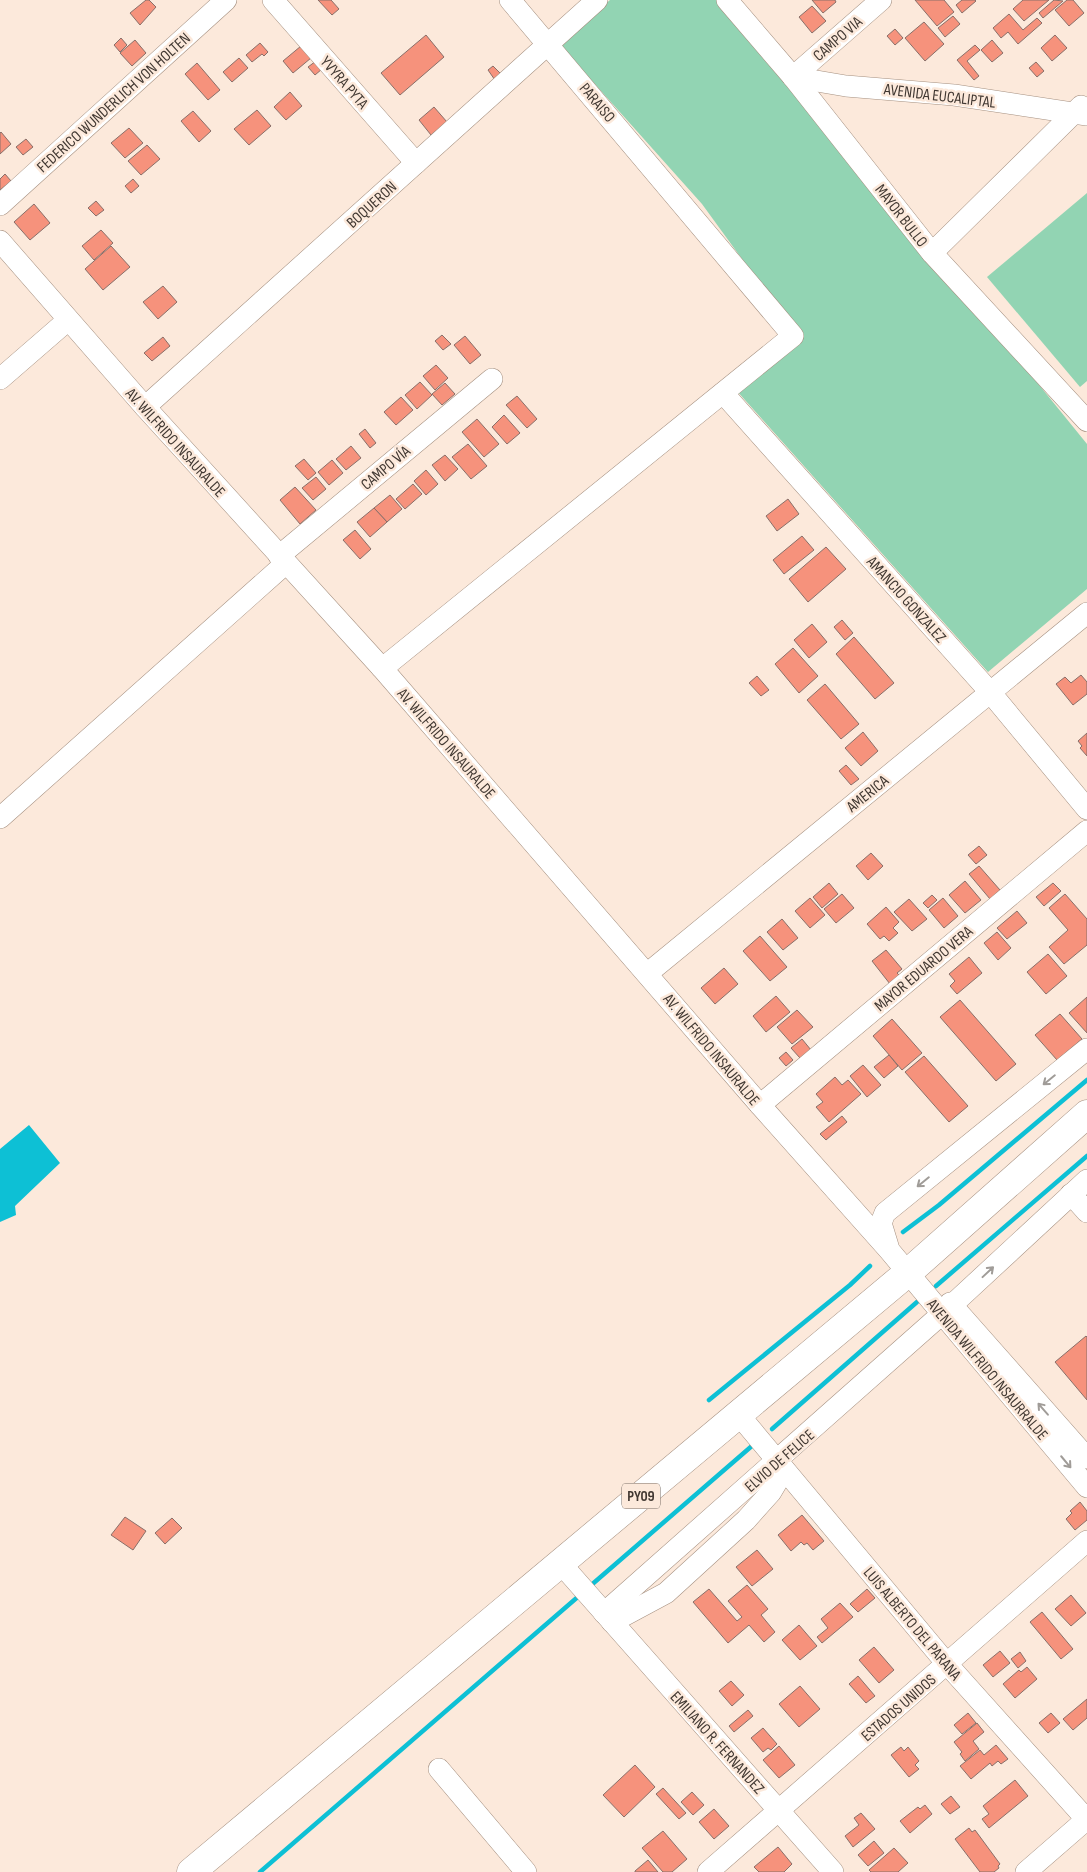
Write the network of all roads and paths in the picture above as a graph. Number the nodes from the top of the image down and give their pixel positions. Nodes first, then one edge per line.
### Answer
1 (226, 0) edge
2 (273, 0) edge
3 (510, 0) edge
4 (597, 0) edge
5 (727, 0) edge
6 (881, 0) edge
7 (548, 43) junction
8 (793, 77) junction
9 (1082, 110) edge
10 (416, 163) junction
11 (0, 205) edge
12 (0, 226) edge
13 (0, 241) edge
14 (932, 253) junction
15 (68, 320) junction
16 (492, 378) dead end
17 (0, 379) edge
18 (723, 393) junction
19 (148, 404) junction
20 (1087, 422) edge
21 (282, 557) junction
22 (1087, 613) edge
23 (385, 665) junction
24 (990, 692) junction
25 (1087, 809) edge
26 (0, 818) edge
27 (1087, 831) edge
28 (650, 971) junction
29 (1087, 1050) edge
30 (763, 1102) junction
31 (1087, 1114) edge
32 (1087, 1127) edge
33 (1079, 1187) edge
34 (1087, 1212) edge
35 (881, 1223) junction
36 (890, 1250) junction
37 (917, 1273) junction
38 (947, 1310) junction
39 (744, 1421) junction
40 (1087, 1458) edge
41 (781, 1466) junction
42 (1087, 1488) edge
43 (1087, 1541) edge
44 (570, 1574) junction
45 (608, 1617) junction
46 (947, 1664) junction
47 (439, 1769) dead end
48 (779, 1810) junction
49 (1087, 1819) edge
50 (191, 1872) edge
51 (203, 1872) edge
52 (526, 1872) edge
53 (708, 1872) edge
54 (832, 1872) edge
55 (1026, 1872) edge

1 - 11 street, FEDERICO WUNDERLICH VON HOLTEN
2 - 10 street, YVYRA PYTA
3 - 7 street, PARAISO
4 - 7 street, BOQUERON
5 - 8 street, MAYOR BULLO
6 - 8 street, CAMPO VIA
7 - 10 street, BOQUERON
7 - 18 street, PARAISO
8 - 9 street, AVENIDA EUCALIPTAL
8 - 14 street, MAYOR BULLO
9 - 14 street
10 - 19 street, BOQUERON
12 - 19 street
13 - 15 street, AV. WILFRIDO INSAURALDE
14 - 20 street, MAYOR BULLO
15 - 17 street
15 - 19 street, AV. WILFRIDO INSAURALDE
16 - 21 street, CAMPO VÍA
18 - 23 street
18 - 24 street, AMANCIO GONZALEZ
19 - 21 street, AV. WILFRIDO INSAURALDE
21 - 23 street, AV. WILFRIDO INSAURALDE
21 - 26 street, CAMPO VÍA
22 - 24 street, AMERICA
23 - 28 street, AV. WILFRIDO INSAURALDE
24 - 25 street, AMANCIO GONZALEZ
24 - 28 street, AMERICA
27 - 30 street, MAYOR EDUARDO VERA
28 - 30 street, AV. WILFRIDO INSAURALDE
29 -> 35 street
30 - 35 street
30 - 36 street, AV. WILFRIDO INSAURALDE
31 - 37 highway, PY09
32 - 37 highway, PY09
33 - 34 street
38 -> 33 street, ELVIO DE FELICE
35 - 36 street
35 - 37 street
36 - 37 street, AVENIDA WILFRIDO INSAURRALDE
37 - 38 street, AVENIDA WILFRIDO INSAURRALDE
37 - 39 highway, PY09
37 - 50 highway, PY09
40 -> 38 street, AVENIDA WILFRIDO INSAURRALDE
38 - 41 street, ELVIO DE FELICE
38 -> 42 street, AVENIDA WILFRIDO INSAURRALDE
39 - 41 street, LUIS ALBERTO DEL PARANA
39 - 44 highway, PY09
41 - 45 street, ELVIO DE FELICE
41 - 46 street, LUIS ALBERTO DEL PARANA
43 - 46 street, ESTADOS UNIDOS
44 - 45 street, EMILIANO R. FERNANDEZ
44 - 51 highway, PY09
45 - 48 street, EMILIANO R. FERNANDEZ
46 - 48 street, ESTADOS UNIDOS
46 - 49 street, LUIS ALBERTO DEL PARANA
47 - 52 street
48 - 53 street, ESTADOS UNIDOS
48 - 54 street, EMILIANO R. FERNANDEZ
49 - 55 street

